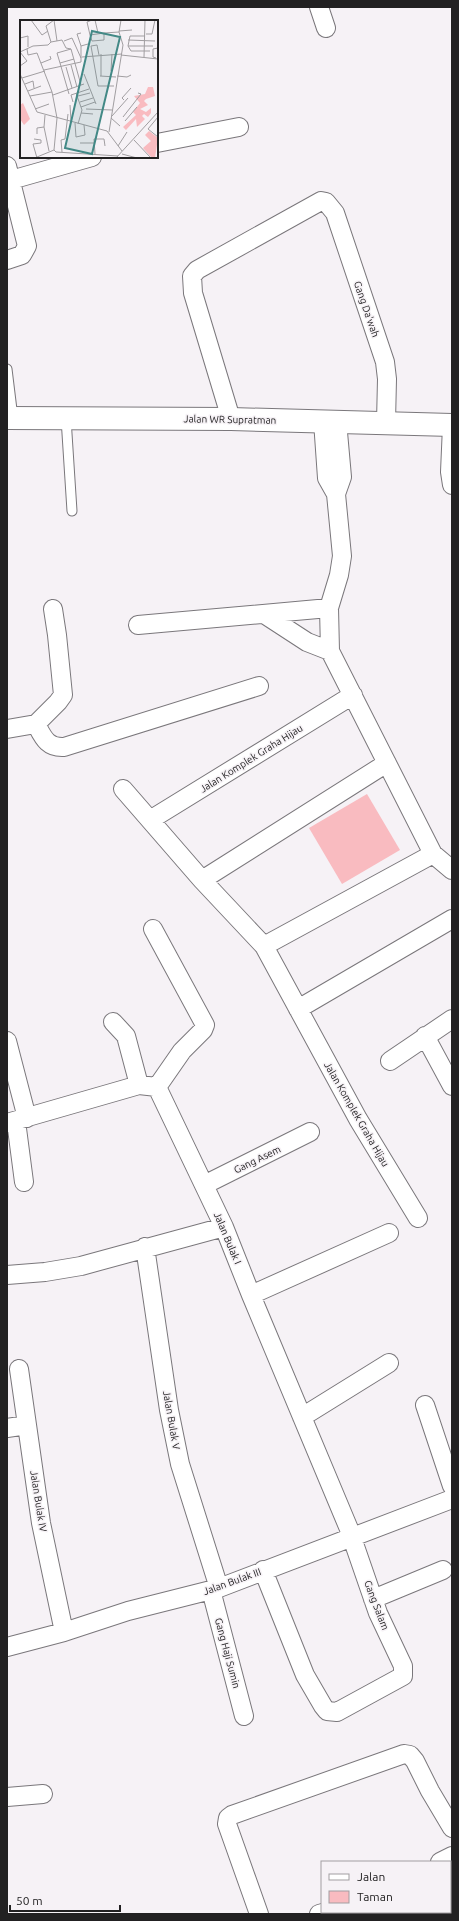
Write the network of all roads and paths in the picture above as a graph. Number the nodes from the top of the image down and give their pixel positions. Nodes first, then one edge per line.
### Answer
1 (319, 7) edge
2 (326, 28) dead end
3 (239, 127) dead end
4 (158, 143) edge
5 (87, 158) edge
6 (9, 173) edge
7 (7, 260) edge
8 (7, 369) edge
9 (9, 396) edge
10 (10, 418) edge
11 (66, 418) junction
12 (231, 419) junction
13 (330, 421) junction
14 (386, 422) junction
15 (452, 425) edge
16 (452, 485) edge
17 (72, 511) dead end
18 (329, 608) junction
19 (53, 609) dead end
20 (264, 614) junction
21 (138, 625) dead end
22 (330, 651) junction
23 (259, 686) dead end
24 (353, 695) junction
25 (36, 724) junction
26 (7, 728) edge
27 (387, 763) junction
28 (123, 789) dead end
29 (150, 820) junction
30 (433, 854) junction
31 (452, 870) edge
32 (202, 880) junction
33 (452, 918) edge
34 (153, 929) dead end
35 (264, 946) junction
36 (298, 1009) junction
37 (452, 1019) edge
38 (113, 1022) dead end
39 (425, 1036) junction
40 (7, 1041) edge
41 (390, 1061) dead end
42 (139, 1085) junction
43 (452, 1086) edge
44 (157, 1087) junction
45 (17, 1121) edge
46 (310, 1132) dead end
47 (24, 1182) dead end
48 (204, 1185) junction
49 (418, 1218) dead end
50 (224, 1227) junction
51 (388, 1233) dead end
52 (146, 1247) junction
53 (7, 1275) edge
54 (251, 1295) junction
55 (388, 1363) dead end
56 (19, 1369) dead end
57 (425, 1405) dead end
58 (302, 1417) junction
59 (27, 1425) junction
60 (7, 1428) edge
61 (452, 1486) edge
62 (452, 1499) edge
63 (352, 1537) junction
64 (263, 1570) junction
65 (443, 1570) dead end
66 (215, 1589) junction
67 (373, 1599) junction
68 (64, 1632) junction
69 (7, 1647) edge
70 (244, 1716) dead end
71 (43, 1794) dead end
72 (7, 1797) edge
73 (452, 1828) edge
74 (452, 1856) edge
75 (442, 1861) edge
76 (259, 1914) edge

1 - 2 street
3 - 4 street
5 - 6 street
6 - 7 street
8 - 9 lane
9 - 10 lane
10 - 11 main road, Jalan WR Supratman
11 - 12 main road, Jalan WR Supratman
11 - 17 lane
12 - 13 main road, Jalan WR Supratman
12 - 14 street, Gang Da'wah
13 - 14 main road, Jalan WR Supratman
13 - 18 street
14 - 15 main road, Jalan WR Supratman
15 - 16 street
18 - 20 street
18 - 22 street
19 - 25 street
20 - 21 street
20 - 22 street
22 - 24 street
23 - 25 street
24 - 27 street
24 - 29 street, Jalan Komplek Graha Hijau
25 - 26 street
27 - 30 street
27 - 32 street
28 - 29 street, Jalan Komplek Graha Hijau
29 - 32 street, Jalan Komplek Graha Hijau
30 - 31 street
30 - 35 street
32 - 35 street, Jalan Komplek Graha Hijau
33 - 36 street
34 - 44 street
35 - 36 street, Jalan Komplek Graha Hijau
36 - 49 street, Jalan Komplek Graha Hijau
37 - 39 street
38 - 42 street
39 - 41 street
39 - 43 street
40 - 45 street
42 - 44 street
42 - 45 street
44 - 48 street, Jalan Bulak I
45 - 47 street
46 - 48 street, Gang Asem
48 - 50 street, Jalan Bulak I
50 - 52 street
50 - 54 street, Jalan Bulak I
51 - 54 street
52 - 53 street
52 - 66 street, Jalan Bulak V
54 - 58 street, Jalan Bulak I
55 - 58 street
56 - 59 street, Jalan Bulak IV
57 - 61 street
58 - 63 street, Jalan Bulak I
59 - 60 street
59 - 68 street, Jalan Bulak IV
62 - 63 street, Jalan Bulak III
63 - 64 street, Jalan Bulak III
63 - 67 street, Gang Salam
64 - 66 street, Jalan Bulak III
64 - 67 street, Gang Salam
65 - 67 street
66 - 68 street, Jalan Bulak III
66 - 70 street, Gang Haji Sumin
68 - 69 street, Jalan Bulak III
71 - 72 street
73 - 76 street
74 - 75 street

